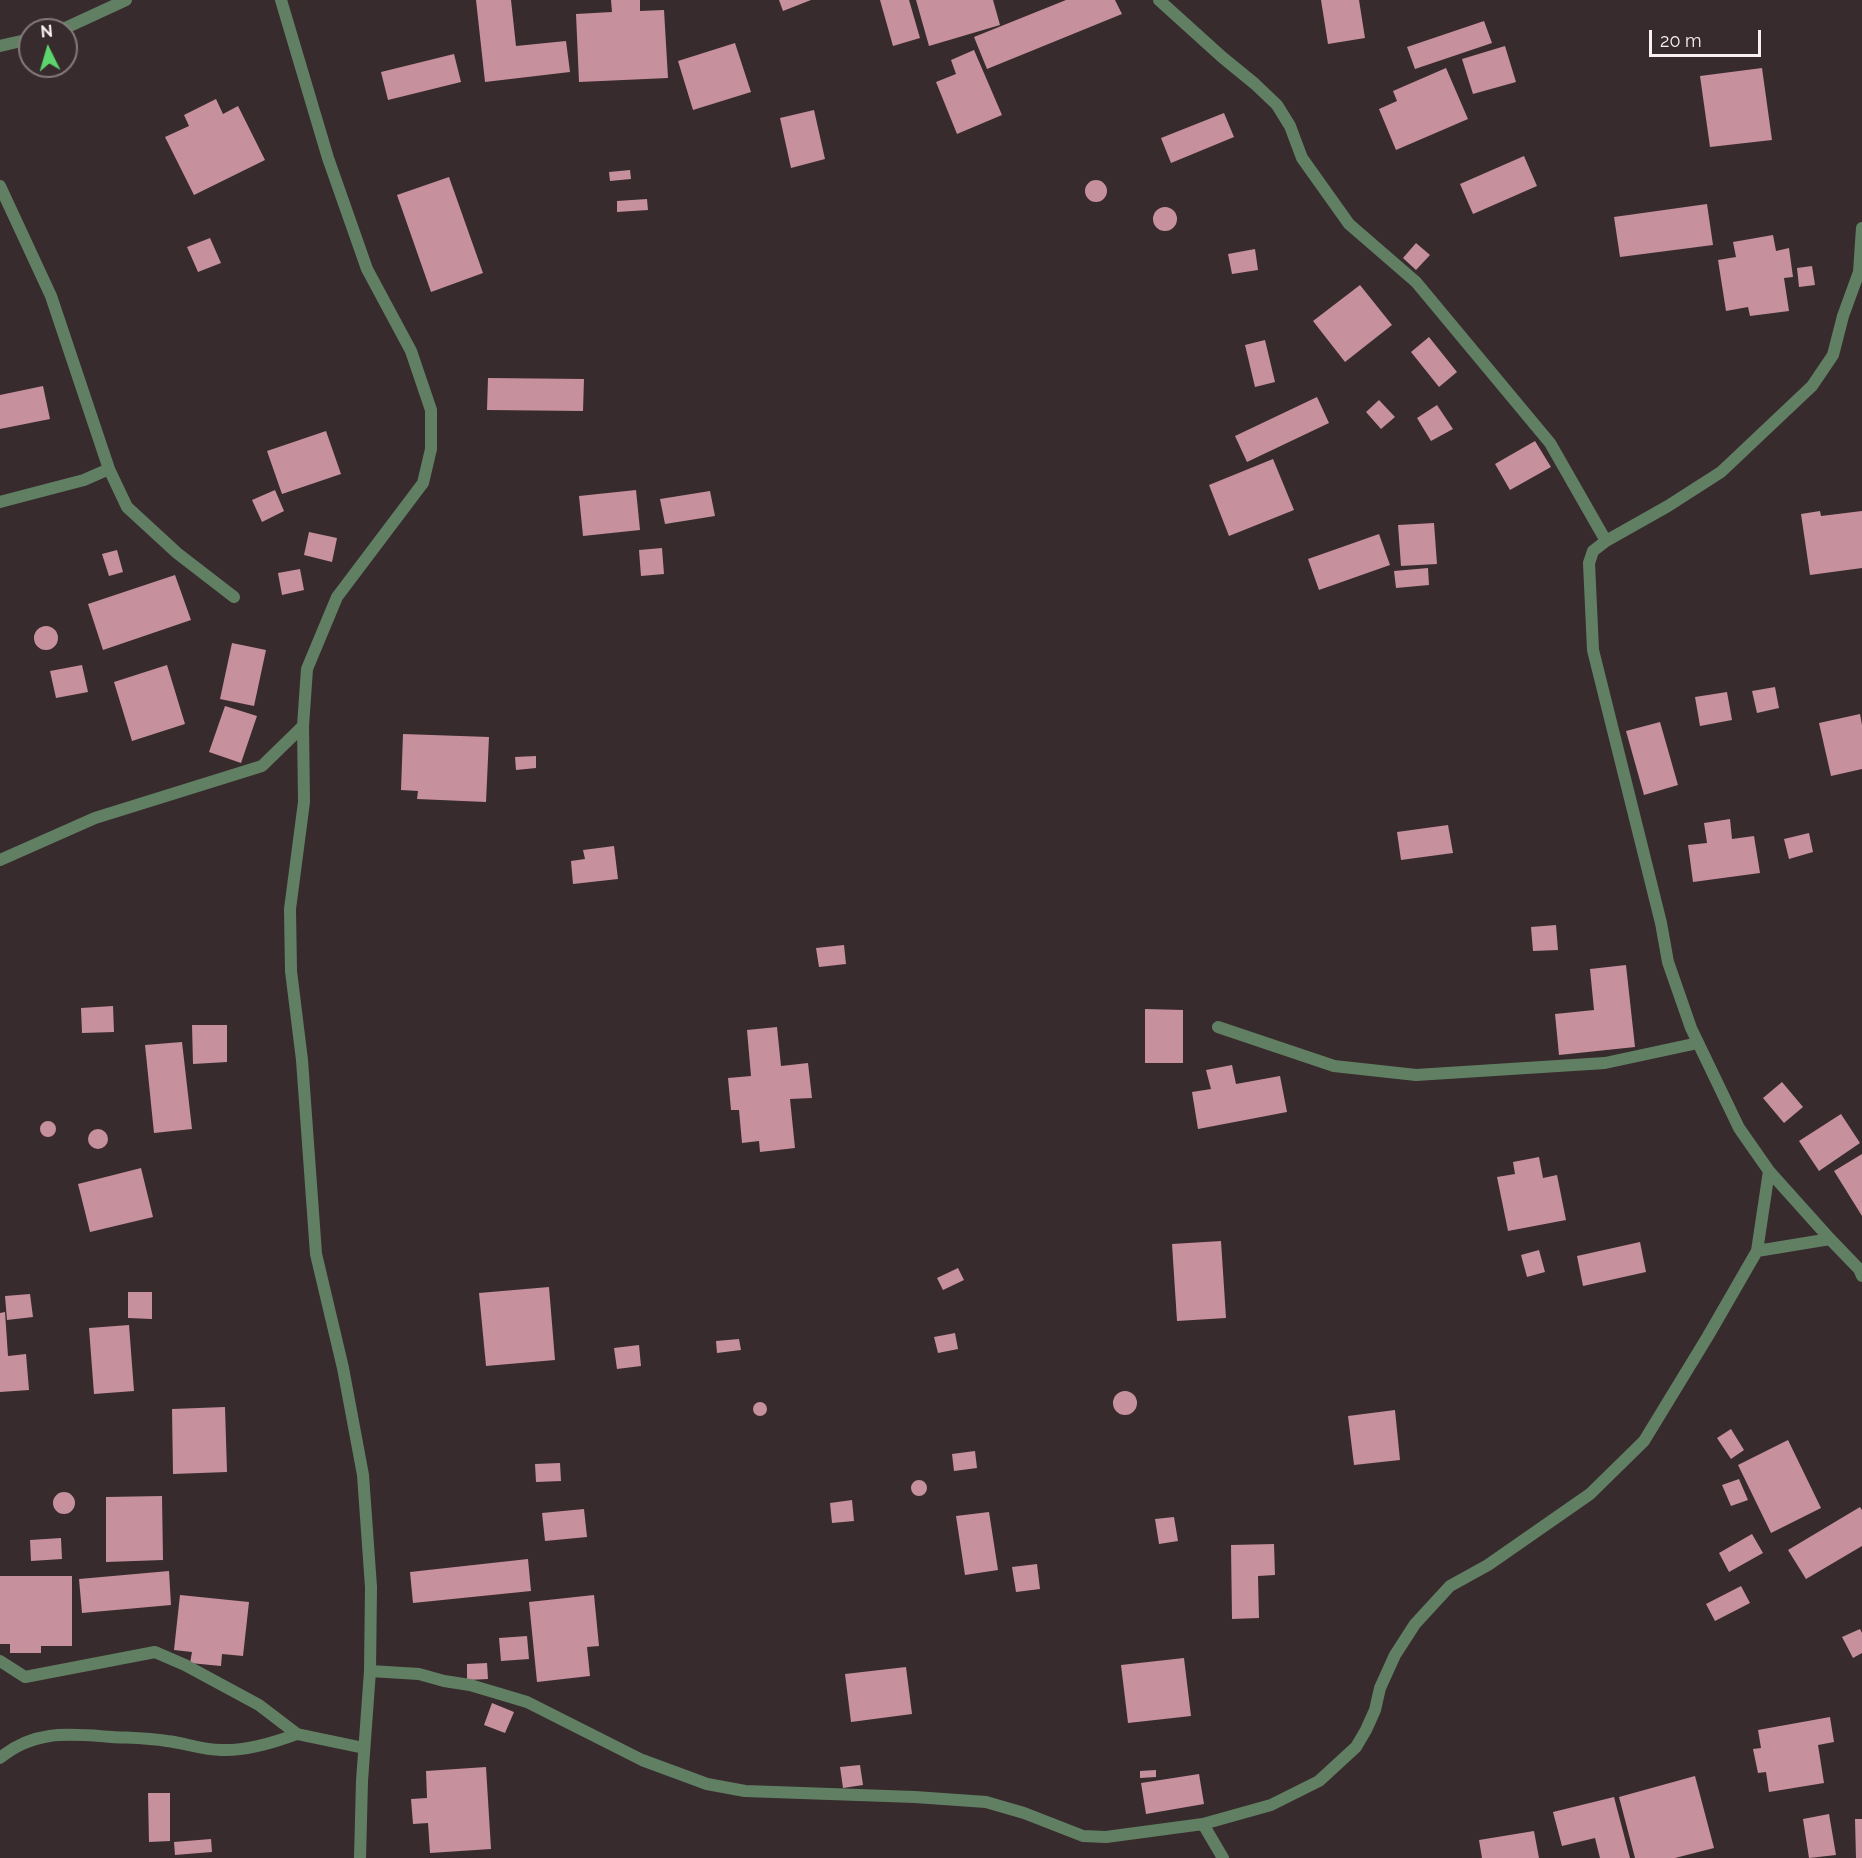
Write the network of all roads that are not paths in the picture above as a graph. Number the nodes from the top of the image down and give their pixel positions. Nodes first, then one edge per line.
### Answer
1 (126, 0) edge
2 (281, 0) edge
3 (1159, 0) edge
4 (78, 22) edge
5 (18, 42) edge
6 (0, 46) edge
7 (0, 186) edge
8 (1862, 228) edge
9 (1860, 274) edge
10 (109, 469) junction
11 (0, 502) edge
12 (1606, 541) junction
13 (234, 597) dead end
14 (303, 726) junction
15 (0, 860) edge
16 (1218, 1027) dead end
17 (1698, 1043) junction
18 (1769, 1171) junction
19 (1830, 1239) junction
20 (1757, 1251) junction
21 (1861, 1270) edge
22 (0, 1661) edge
23 (370, 1671) junction
24 (297, 1734) junction
25 (6, 1748) edge
26 (364, 1748) junction
27 (0, 1758) edge
28 (1203, 1824) junction
29 (360, 1858) edge
30 (1223, 1858) edge

1 - 4 street
2 - 14 street
3 - 12 street
5 - 6 street
7 - 10 street
8 - 9 street
9 - 12 street
10 - 11 street
10 - 13 street
12 - 17 street
14 - 15 street
14 - 23 street
16 - 17 street
17 - 18 street
18 - 19 street
18 - 20 street
19 - 20 street
19 - 21 street
20 - 28 street
22 - 24 street
23 - 26 street
23 - 28 street
24 - 25 street
24 - 26 street
25 - 27 street
26 - 29 street
28 - 30 street

